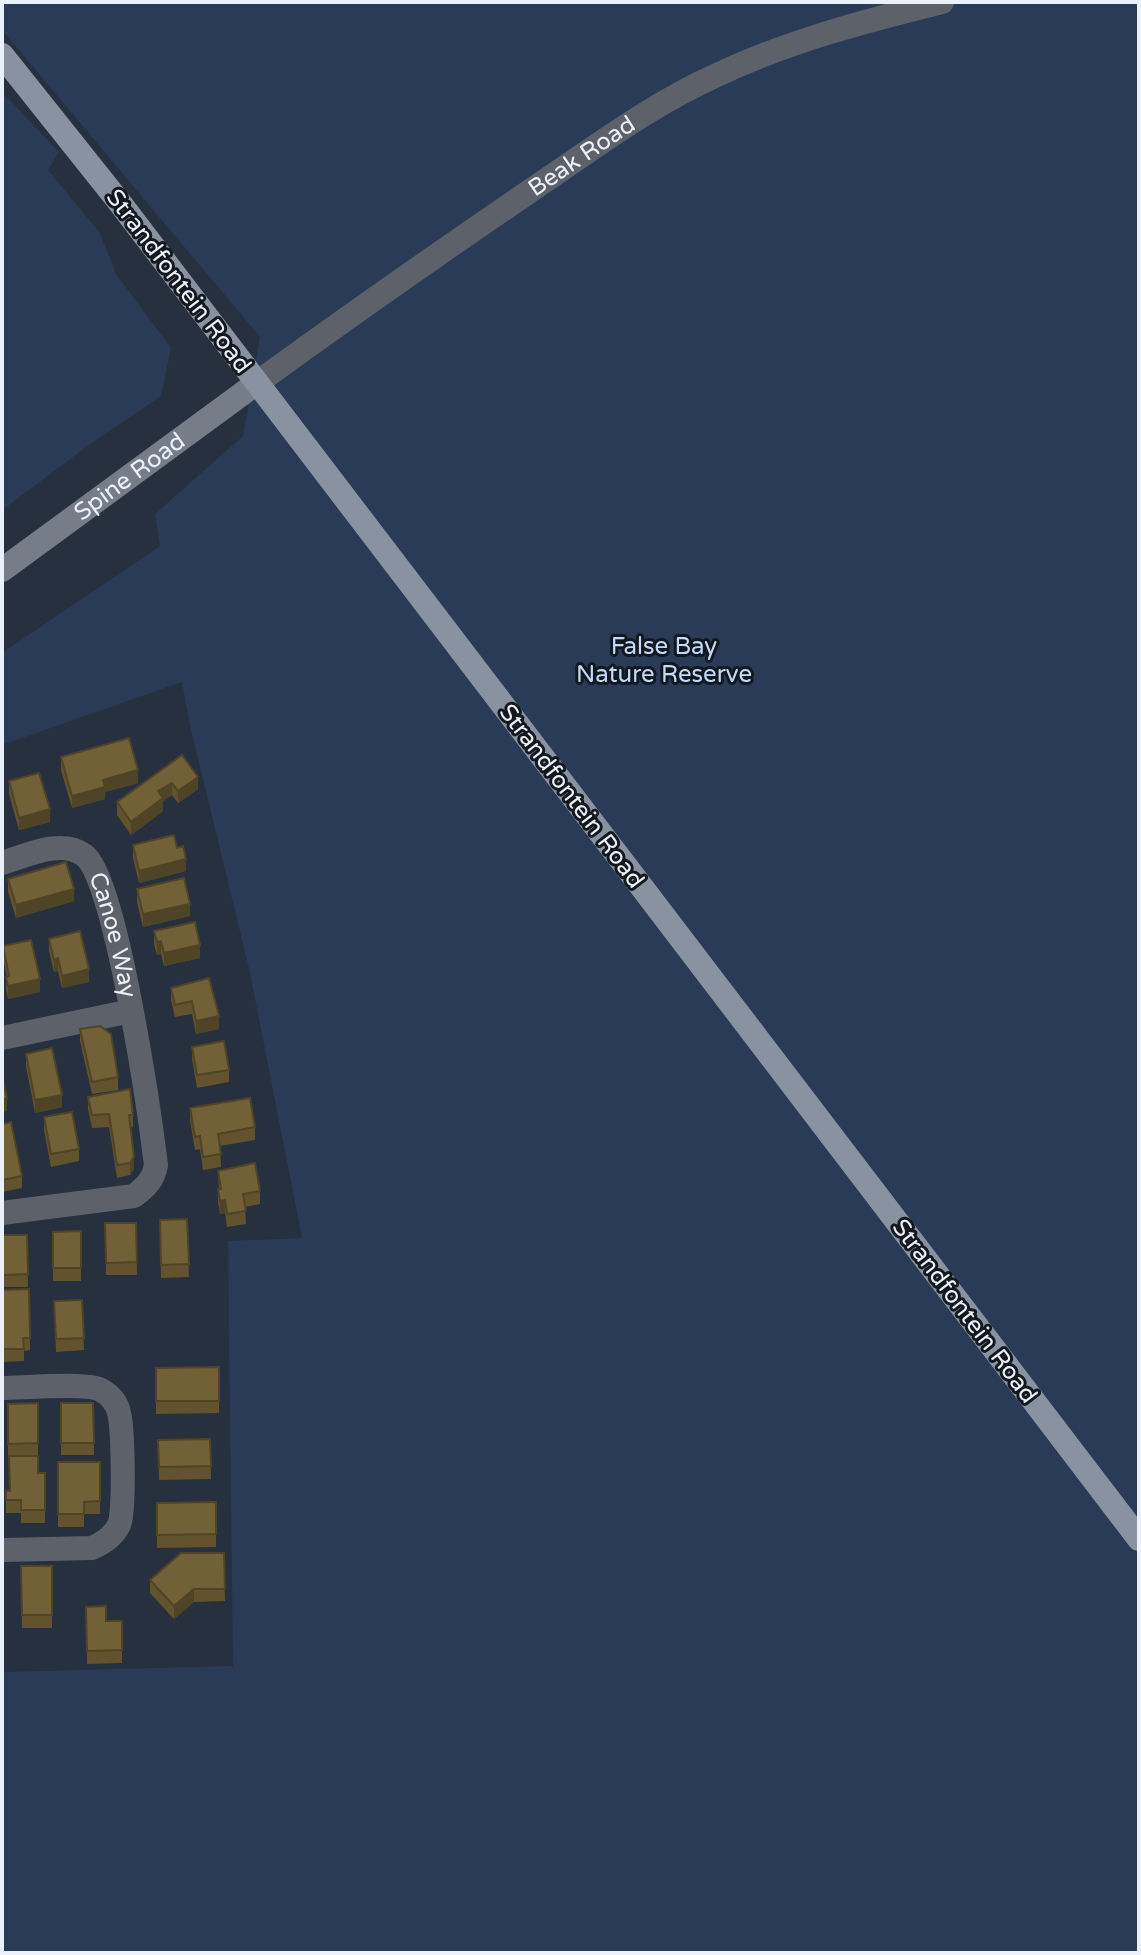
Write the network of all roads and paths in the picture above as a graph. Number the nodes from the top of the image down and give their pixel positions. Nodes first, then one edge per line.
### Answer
1 (942, 2) edge
2 (2, 55) edge
3 (257, 383) junction
4 (2, 570) edge
5 (2, 863) edge
6 (131, 1011) junction
7 (2, 1038) edge
8 (2, 1213) edge
9 (2, 1388) edge
10 (1139, 1539) edge
11 (2, 1550) edge

1 - 3 street, Beak Road
2 - 3 main road, Strandfontein Road
3 - 4 main road, Spine Road
3 - 10 main road, Strandfontein Road
5 - 6 street, Canoe Way
6 - 7 street
6 - 8 street
9 - 11 street

